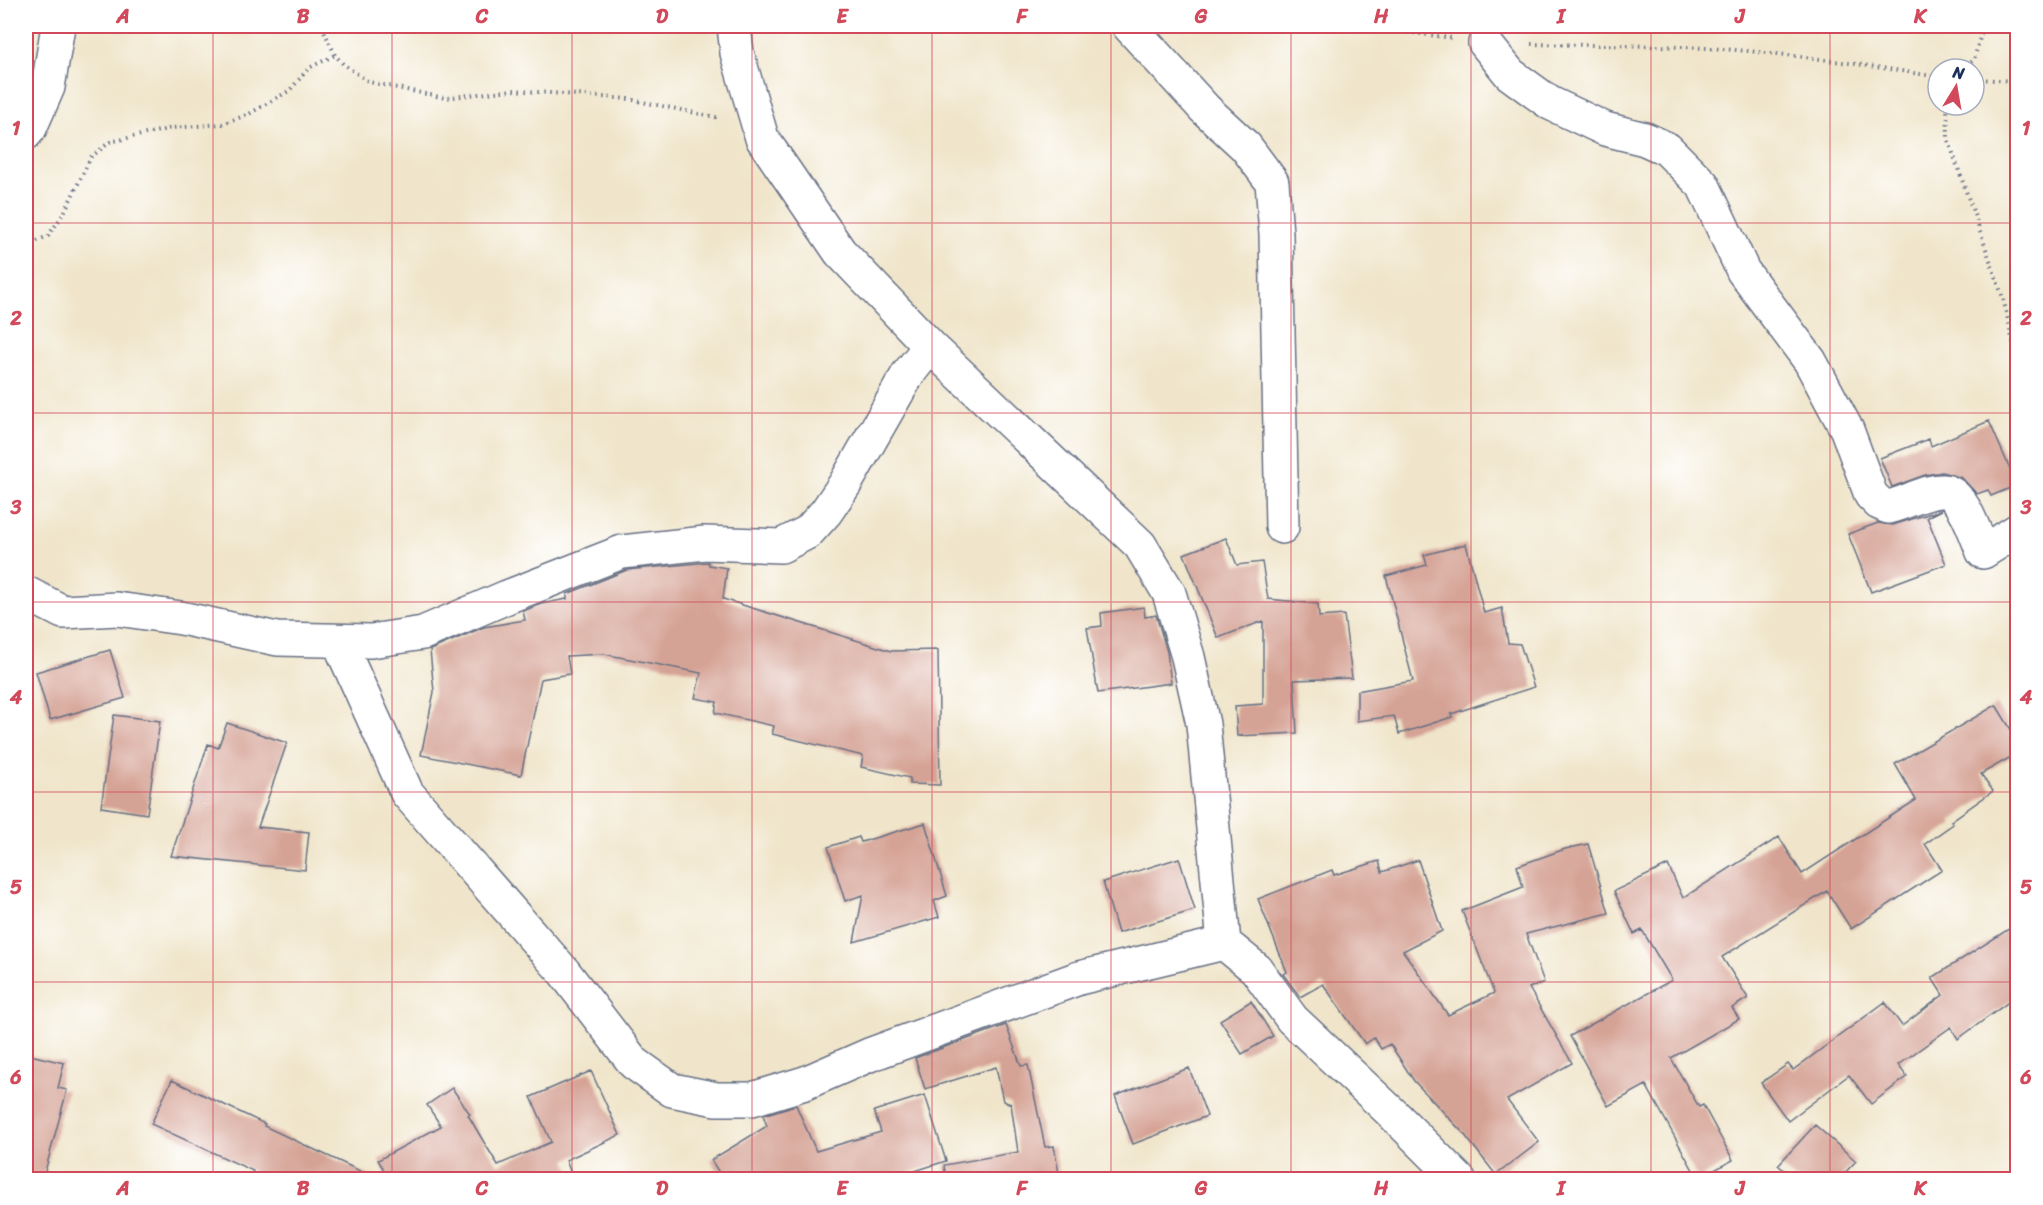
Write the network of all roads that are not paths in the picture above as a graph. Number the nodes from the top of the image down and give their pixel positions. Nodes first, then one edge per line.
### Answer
1 (58, 26) edge
2 (734, 26) edge
3 (1129, 26) edge
4 (1485, 43) road end
5 (26, 133) edge
6 (930, 346) junction
7 (1282, 526) dead end
8 (2018, 530) edge
9 (26, 593) edge
10 (339, 642) junction
11 (1224, 943) junction
12 (1459, 1179) edge

1 - 5 street
2 - 6 street
3 - 7 street
4 - 8 street
6 - 10 street
6 - 11 street
9 - 10 street
10 - 11 street
11 - 12 street

